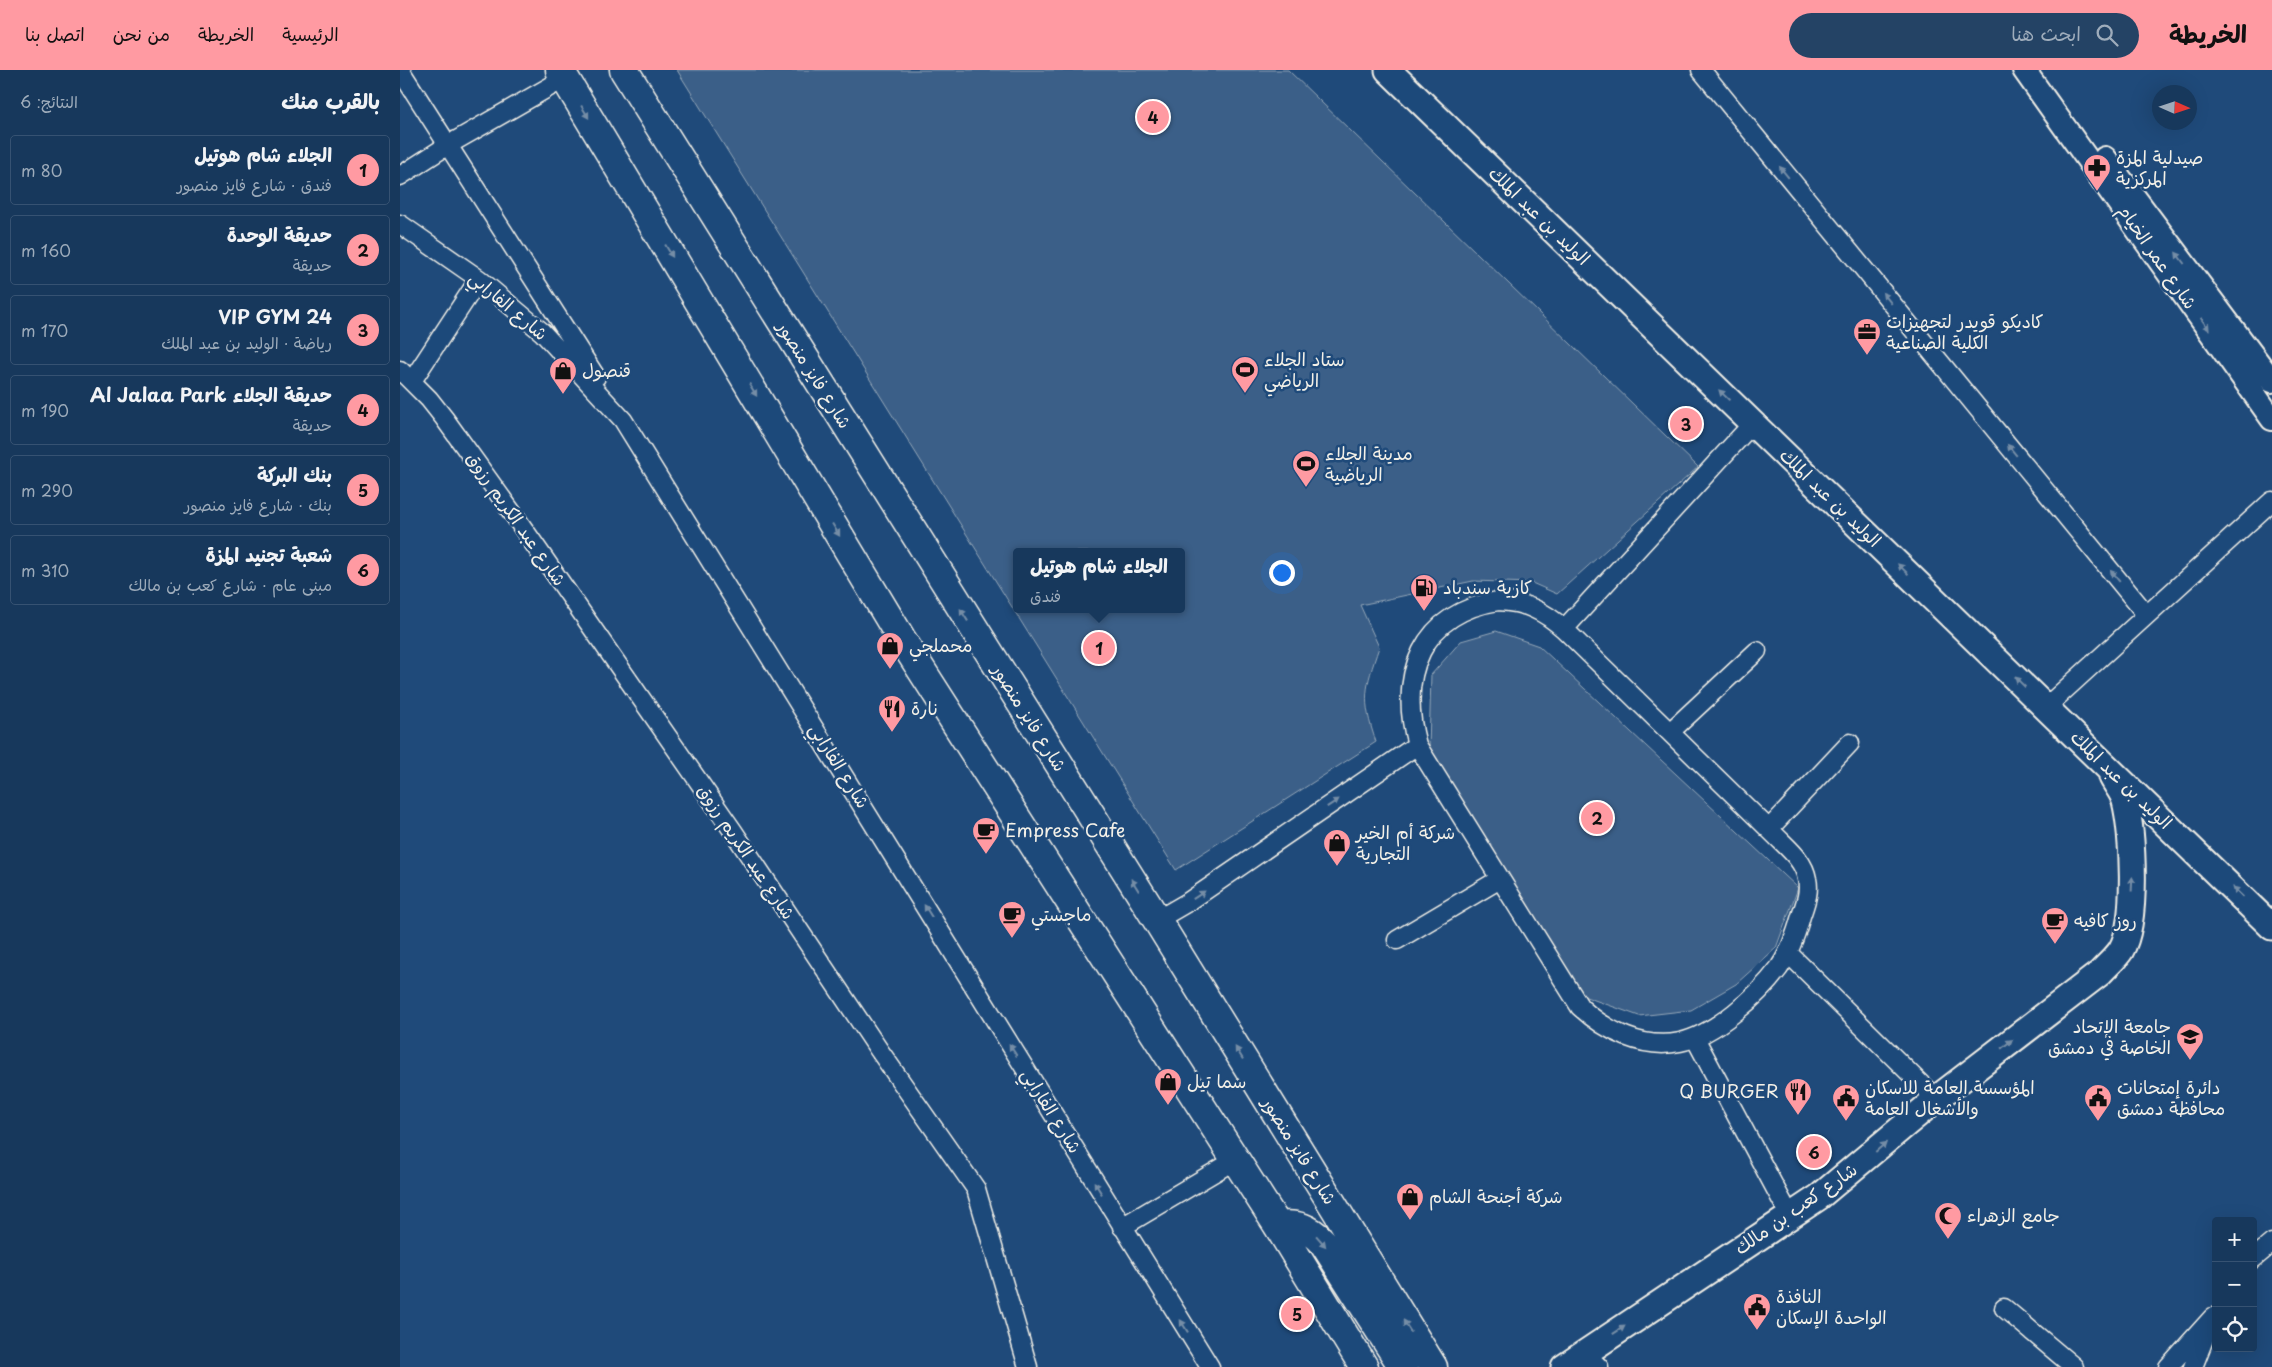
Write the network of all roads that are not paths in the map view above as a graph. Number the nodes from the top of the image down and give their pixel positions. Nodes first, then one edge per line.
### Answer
1 (400, 70) edge
2 (624, 70) edge
3 (1388, 70) edge
4 (1701, 70) edge
5 (2024, 70) edge
6 (2040, 70) edge
7 (562, 74) edge
8 (448, 145) junction
9 (400, 176) edge
10 (400, 224) edge
11 (479, 279) junction
12 (406, 376) edge
13 (2272, 381) edge
14 (2269, 408) edge
15 (623, 420) junction
16 (1752, 423) junction
17 (2272, 501) edge
18 (2146, 614) junction
19 (1564, 628) junction
20 (1756, 650) dead end
21 (2046, 707) junction
22 (1670, 732) junction
23 (1850, 743) dead end
24 (1417, 745) junction
25 (2103, 762) junction
26 (1769, 829) junction
27 (1500, 879) junction
28 (1157, 920) junction
29 (2272, 927) edge
30 (1397, 940) dead end
31 (1788, 954) junction
32 (1695, 1038) junction
33 (1936, 1099) junction
34 (1235, 1160) junction
35 (1790, 1216) junction
36 (1278, 1226) junction
37 (1122, 1227) junction
38 (2272, 1243) edge
39 (2257, 1255) edge
40 (2004, 1308) dead end
41 (2212, 1316) edge
42 (2212, 1319) edge
43 (1592, 1360) edge
44 (1028, 1367) edge
45 (1210, 1367) edge
46 (1364, 1367) edge
47 (1403, 1367) edge
48 (1433, 1367) edge
49 (1564, 1367) edge
50 (2074, 1367) edge
51 (2168, 1367) edge
52 (2193, 1367) edge

1 - 8 street
28 -> 2 highway, شارع فايز منصور
16 -> 3 main road, الوليد بن عبد الملك
18 -> 4 street
5 -> 14 street, شارع عمر الخيام
13 -> 6 street, شارع عمر الخيام
7 - 8 street
7 -> 34 highway
8 - 9 street
8 - 15 street
10 - 11 street, شارع الفارابي
11 - 12 street
11 - 15 street, شارع الفارابي
12 - 44 street, شارع عبد الكريم رزوق
37 -> 15 street, شارع الفارابي
16 - 19 street
21 -> 16 main road, الوليد بن عبد الملك
17 - 18 street
18 - 21 street
19 - 22 street
19 - 24 street
20 - 22 street
21 - 25 main road, الوليد بن عبد الملك
22 - 26 street
23 - 26 street
24 - 27 street
28 -> 24 street
29 -> 25 main road, الوليد بن عبد الملك
33 -> 25 main road, شارع كعب بن مالك
26 - 31 street
27 - 30 street
27 - 32 street
48 -> 28 highway, شارع فايز منصور
31 - 32 street
31 - 33 street
32 - 35 street
35 -> 33 main road, شارع كعب بن مالك
34 - 36 highway
34 - 37 street
43 -> 35 main road, شارع كعب بن مالك
36 - 46 highway
36 -> 47 highway
45 -> 37 street, شارع الفارابي
38 - 39 street
40 - 50 street
41 - 51 street
42 - 52 street
43 - 49 main road, شارع كعب بن مالك

